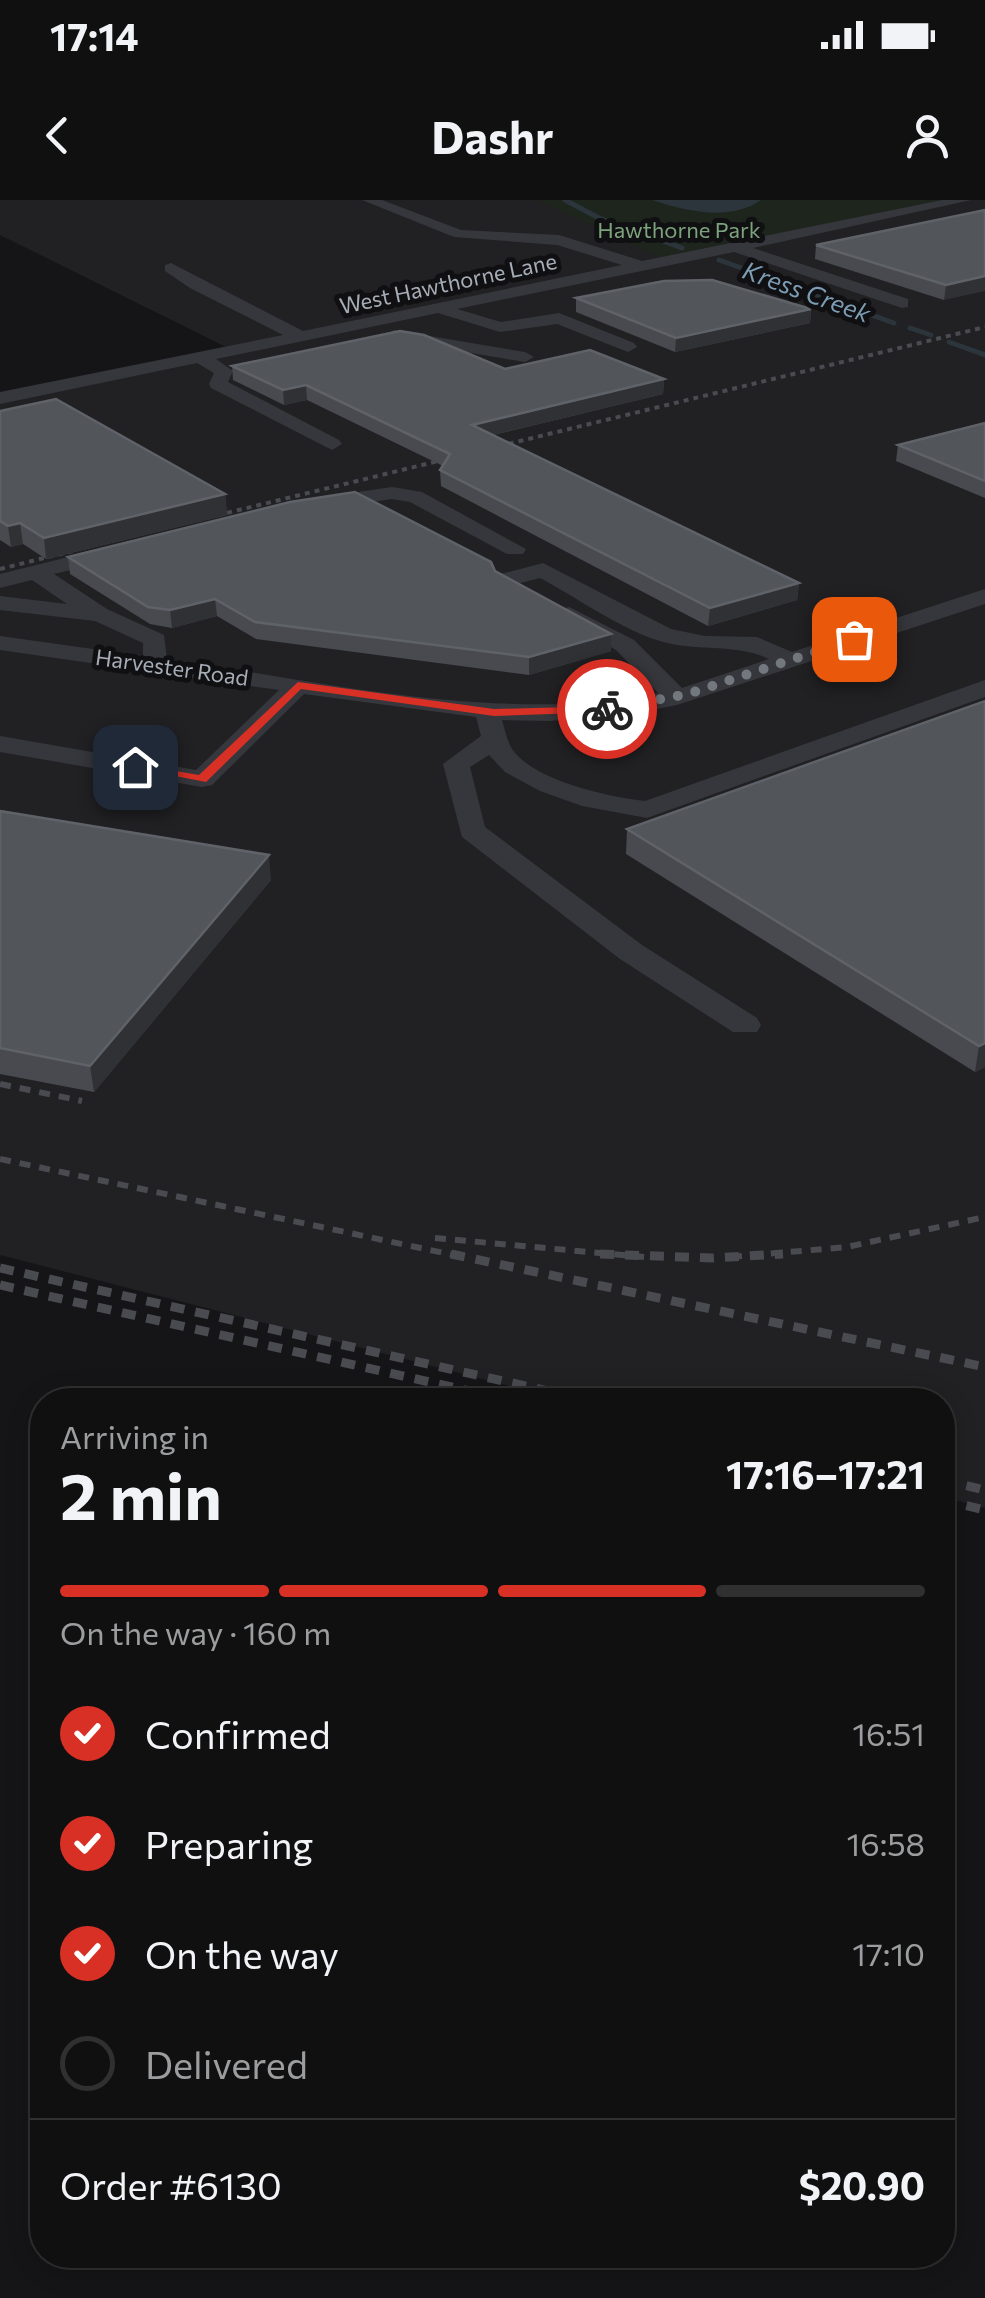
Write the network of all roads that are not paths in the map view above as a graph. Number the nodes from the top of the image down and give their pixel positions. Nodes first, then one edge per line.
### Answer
1 (368, 200) edge
2 (964, 200) edge
3 (735, 247) junction
4 (814, 252) dead end
5 (776, 260) junction
6 (641, 266) junction
7 (171, 268) dead end
8 (679, 280) edge
9 (532, 288) junction
10 (568, 302) dead end
11 (902, 302) edge
12 (434, 308) junction
13 (365, 323) junction
14 (491, 324) junction
15 (519, 327) junction
16 (300, 336) junction
17 (422, 340) junction
18 (554, 341) dead end
19 (590, 355) edge
20 (198, 357) junction
21 (525, 357) dead end
22 (0, 398) edge
23 (332, 444) dead end
24 (361, 498) junction
25 (290, 508) edge
26 (394, 515) edge
27 (146, 544) edge
28 (475, 558) edge
29 (35, 572) junction
30 (0, 581) edge
31 (984, 597) edge
32 (0, 604) edge
33 (98, 614) junction
34 (664, 634) junction
35 (0, 643) edge
36 (625, 645) junction
37 (789, 660) junction
38 (155, 664) junction
39 (298, 686) junction
40 (985, 688) edge
41 (677, 696) junction
42 (492, 725) junction
43 (0, 744) edge
44 (745, 1025) dead end

1 - 6 street
2 - 3 street, West Hawthorne Lane
3 - 5 street
3 - 6 street, West Hawthorne Lane
4 - 5 street
5 - 11 street
6 - 8 street
6 - 9 street, West Hawthorne Lane
7 - 16 street
9 - 10 street
9 - 12 street, West Hawthorne Lane
12 - 13 street, West Hawthorne Lane
12 - 14 street
13 - 16 street, West Hawthorne Lane
13 - 17 street
14 - 15 street
14 - 17 street
15 - 18 street
15 - 19 street
16 - 20 street, West Hawthorne Lane
17 - 21 street
20 - 22 street, West Hawthorne Lane
20 - 23 street
24 - 25 street
24 - 26 street
24 - 28 street
27 - 29 street
29 - 30 street
29 - 33 street
31 - 37 street, Harvester Road
32 - 33 street
33 - 38 street
34 - 36 street
34 - 36 street
34 - 37 street
35 - 38 street, Harvester Road
36 - 41 street
37 - 41 street, Harvester Road
38 - 39 street, Harvester Road
39 - 42 street, Harvester Road
39 - 43 street
40 - 42 street
41 - 42 street, Harvester Road
42 - 44 street

